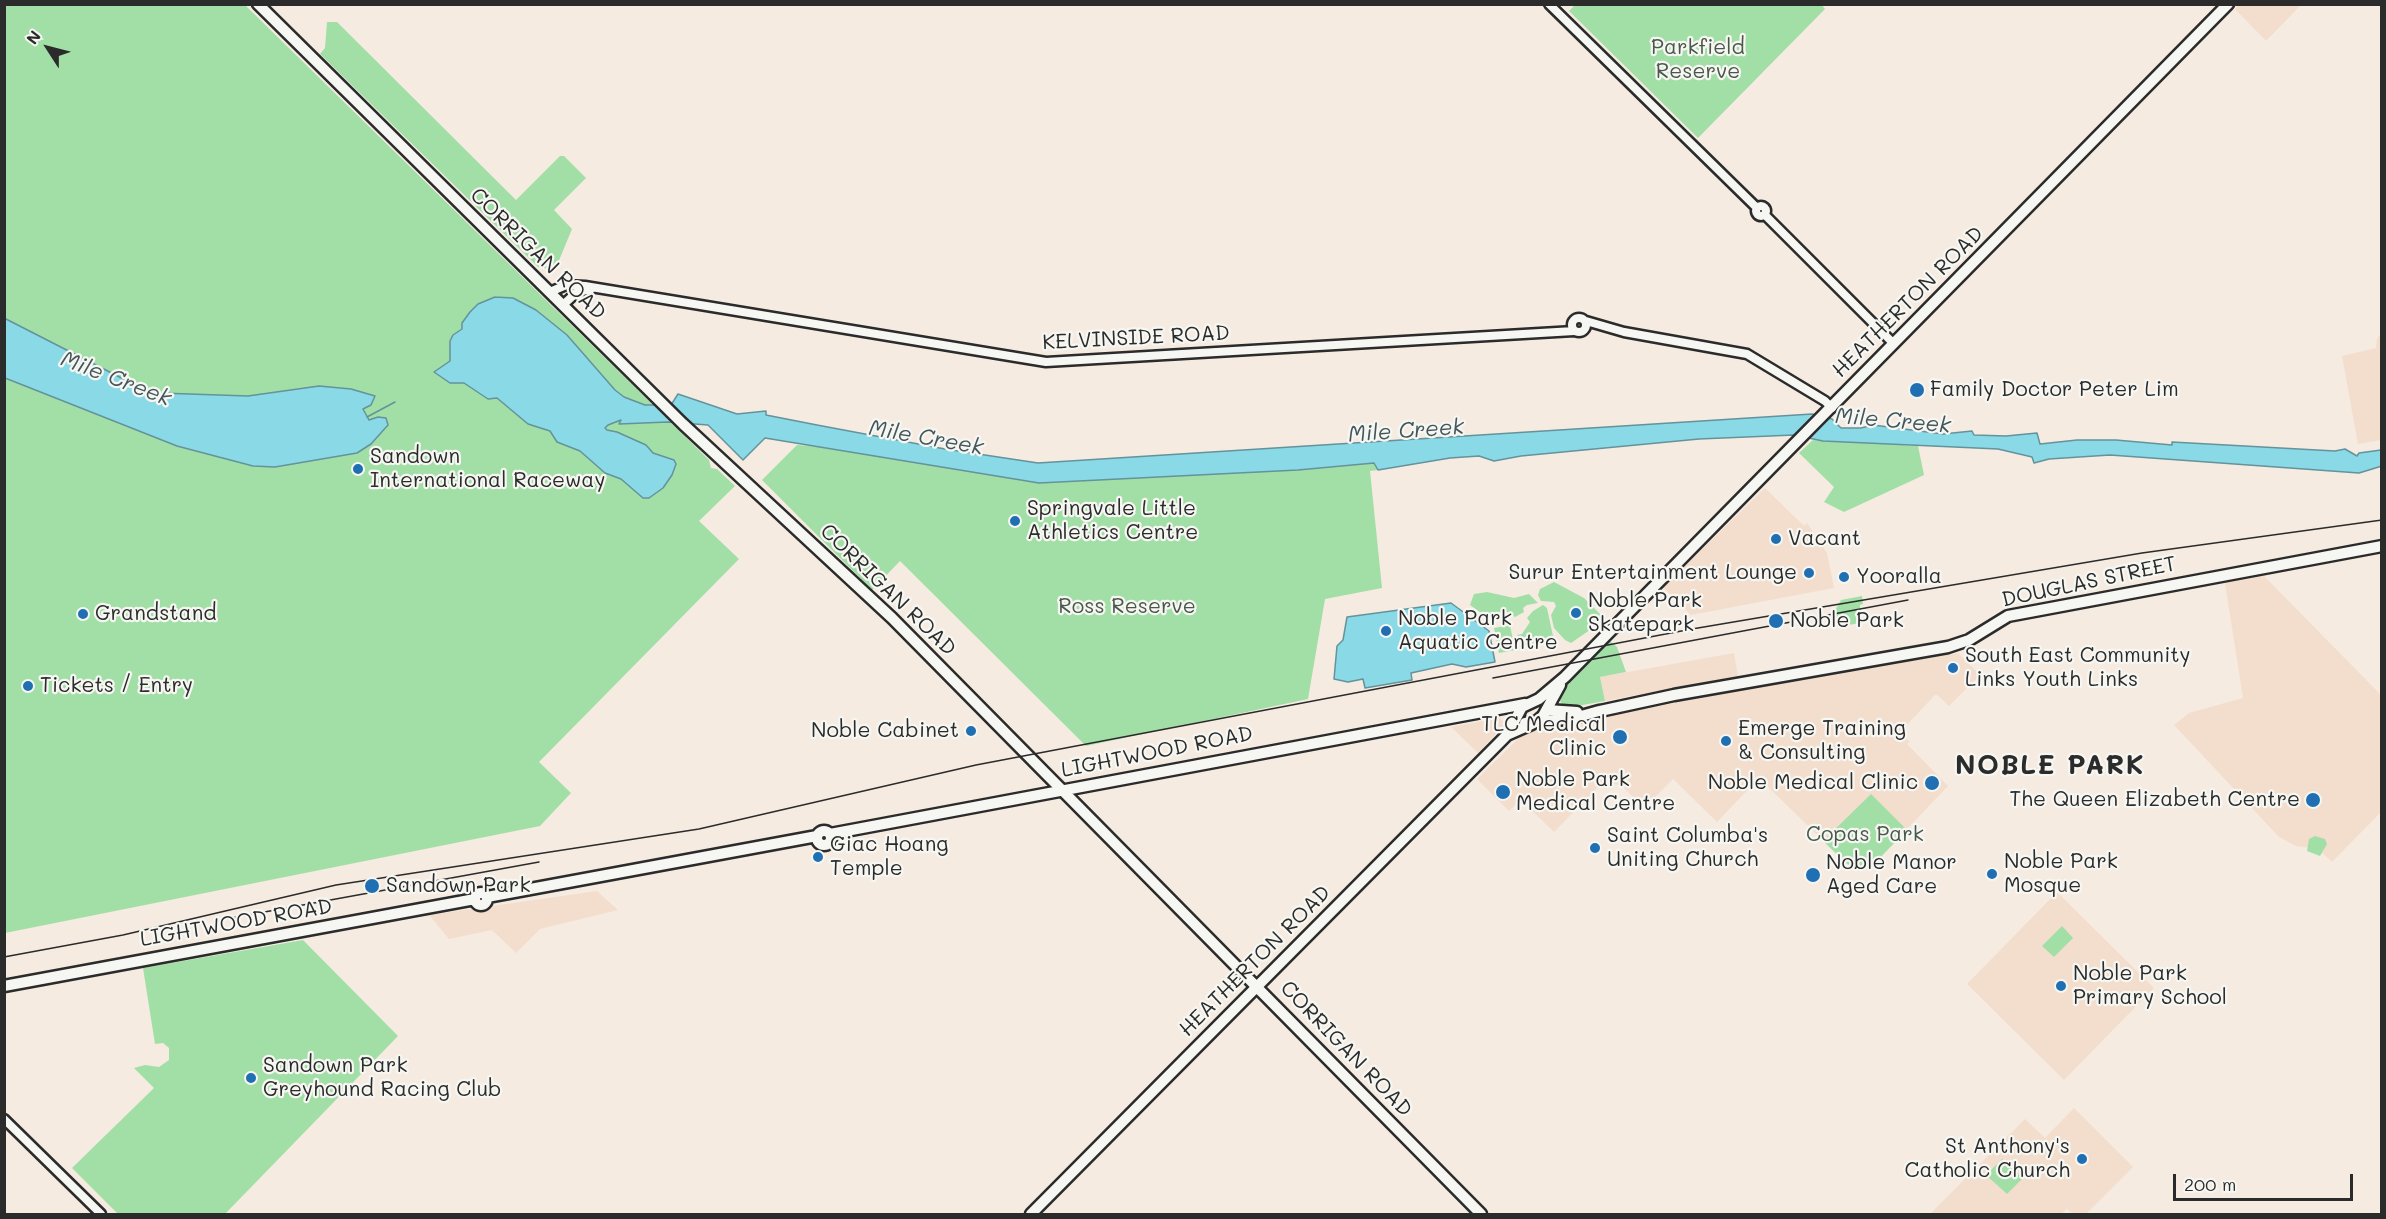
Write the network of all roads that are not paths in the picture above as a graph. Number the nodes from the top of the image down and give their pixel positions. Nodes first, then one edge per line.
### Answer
1 (258, 4) edge
2 (1549, 4) edge
3 (2228, 4) edge
4 (602, 290) junction
5 (550, 292) junction
6 (563, 305) junction
7 (1574, 321) junction
8 (1586, 326) junction
9 (1574, 331) junction
10 (1533, 332) junction
11 (1894, 344) junction
12 (1832, 408) junction
13 (2382, 546) edge
14 (1562, 682) junction
15 (1526, 704) junction
16 (1491, 710) junction
17 (1547, 710) junction
18 (1599, 711) junction
19 (1567, 712) junction
20 (1519, 715) junction
21 (1534, 723) junction
22 (1507, 735) junction
23 (1061, 790) junction
24 (4, 986) edge
25 (1258, 987) junction
26 (4, 1119) edge
27 (101, 1215) edge
28 (1031, 1215) edge
29 (1481, 1215) edge

1 - 5 main road, CORRIGAN ROAD
2 - 11 street
3 - 11 main road, HEATHERTON ROAD
4 - 5 street, KELVINSIDE ROAD
4 - 6 street, KELVINSIDE ROAD
4 - 10 street, KELVINSIDE ROAD
5 - 6 main road, CORRIGAN ROAD
6 - 23 main road, CORRIGAN ROAD
7 - 8 street, KELVINSIDE ROAD
7 - 9 street
7 - 10 street, KELVINSIDE ROAD
8 - 9 street, KELVINSIDE ROAD
8 - 12 street
9 - 10 street, KELVINSIDE ROAD
11 - 12 main road, HEATHERTON ROAD
12 - 14 main road, HEATHERTON ROAD
13 - 18 main road, DOUGLAS STREET
14 - 15 main road, HEATHERTON ROAD
14 - 17 main road, HEATHERTON ROAD
14 - 19 main road
15 - 16 main road, LIGHTWOOD ROAD
15 - 17 main road, DOUGLAS STREET
15 - 20 main road, HEATHERTON ROAD
16 - 20 main road, LIGHTWOOD ROAD
16 - 23 main road, LIGHTWOOD ROAD
17 - 19 main road, DOUGLAS STREET
17 - 21 main road, HEATHERTON ROAD
18 - 19 main road, DOUGLAS STREET
18 - 21 main road, DOUGLAS STREET
20 - 21 main road
20 - 22 main road, HEATHERTON ROAD
21 - 22 main road, HEATHERTON ROAD
22 - 25 main road, HEATHERTON ROAD
23 - 24 main road, LIGHTWOOD ROAD
23 - 25 main road, CORRIGAN ROAD
25 - 28 main road, HEATHERTON ROAD
25 - 29 main road, CORRIGAN ROAD
26 - 27 street

